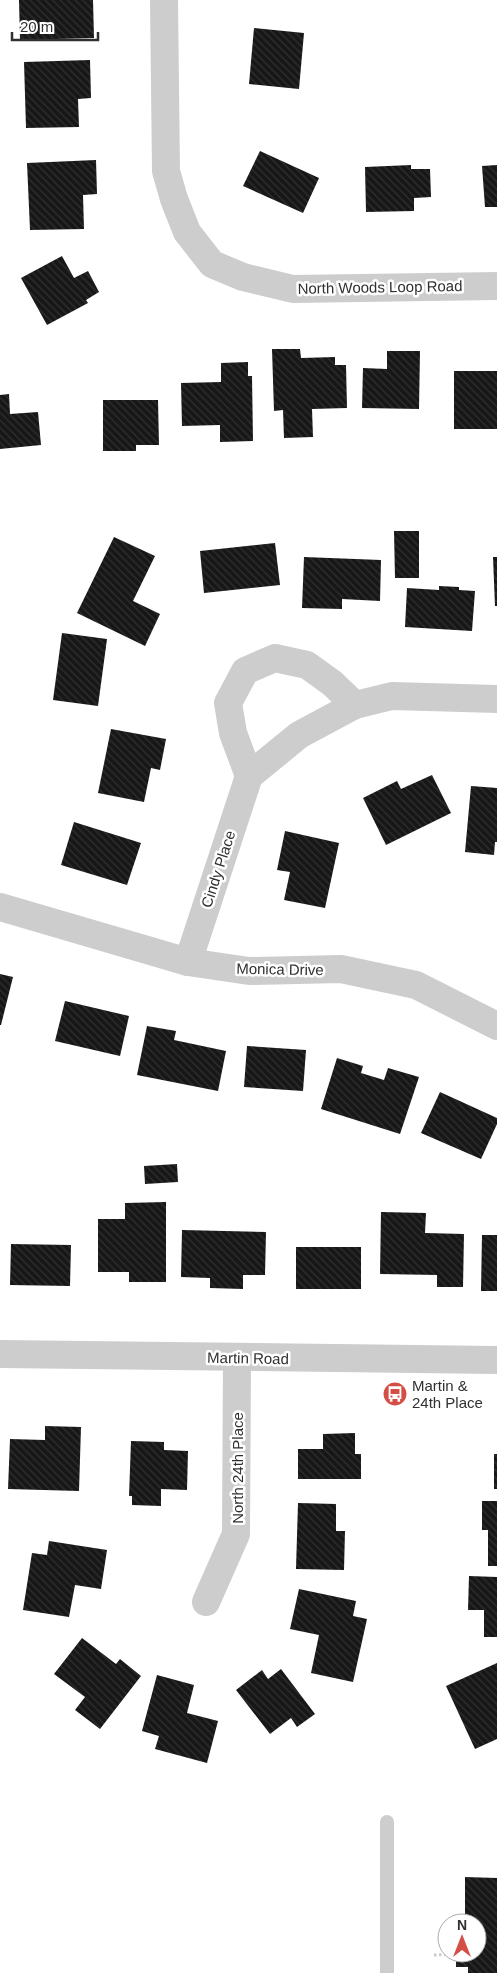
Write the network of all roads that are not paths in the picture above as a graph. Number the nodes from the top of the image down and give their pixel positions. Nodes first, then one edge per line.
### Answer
1 (164, 0) edge
2 (497, 286) edge
3 (497, 699) edge
4 (356, 704) junction
5 (248, 776) junction
6 (0, 907) edge
7 (188, 962) junction
8 (497, 1026) edge
9 (0, 1354) edge
10 (237, 1358) junction
11 (497, 1360) edge
12 (206, 1602) dead end
13 (387, 1822) dead end
14 (387, 1973) edge

1 - 2 street, North Woods Loop Road
3 - 4 street
4 - 5 street
4 - 5 street
5 - 7 street, Cindy Place
6 - 7 street, Monica Drive
7 - 8 street, Monica Drive
9 - 10 street, Martin Road
10 - 11 street, Martin Road
10 - 12 street, North 24th Place
13 - 14 lane

